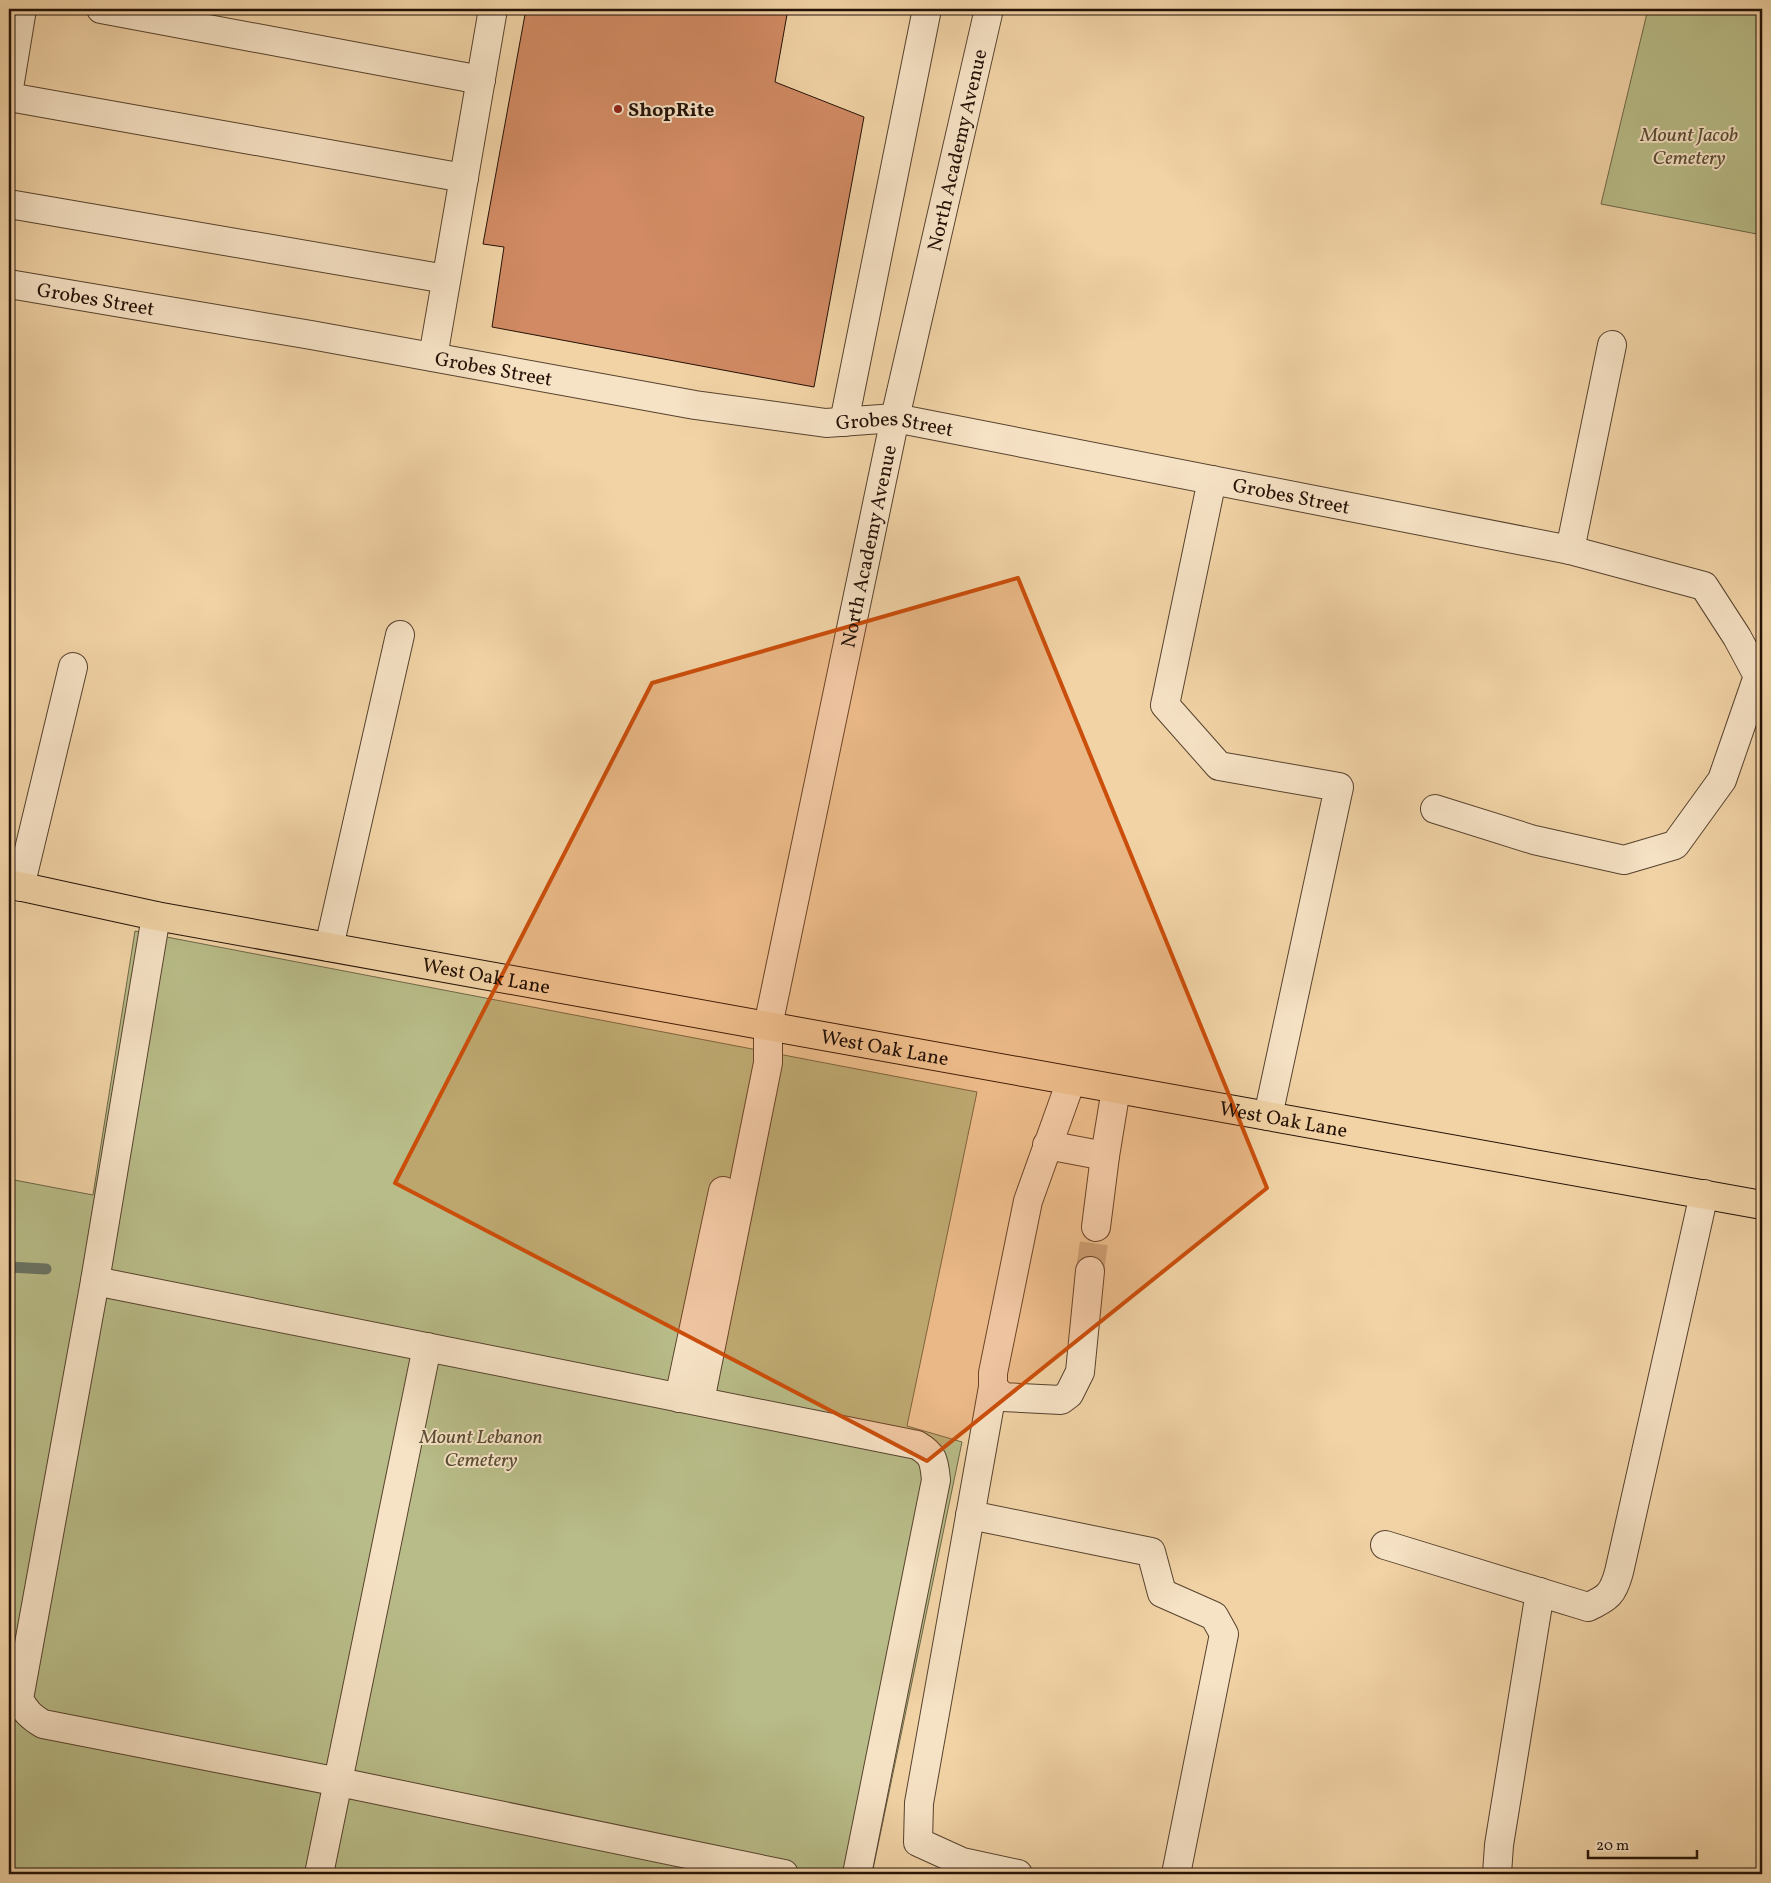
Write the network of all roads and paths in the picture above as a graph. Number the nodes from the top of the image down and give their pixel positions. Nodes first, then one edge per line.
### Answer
1 (22, 9) edge
2 (101, 9) edge
3 (493, 9) edge
4 (927, 9) edge
5 (989, 9) edge
6 (481, 80) junction
7 (9, 88) edge
8 (9, 97) edge
9 (464, 178) junction
10 (9, 204) edge
11 (446, 279) junction
12 (9, 284) edge
13 (1612, 345) dead end
14 (433, 357) junction
15 (895, 418) junction
16 (844, 422) junction
17 (1212, 480) junction
18 (1570, 550) junction
19 (400, 635) dead end
20 (73, 667) dead end
21 (1760, 676) edge
22 (1435, 809) dead end
23 (15, 885) edge
24 (156, 916) junction
25 (329, 947) junction
26 (768, 1026) junction
27 (1070, 1081) junction
28 (1116, 1089) junction
29 (1268, 1116) junction
30 (1048, 1145) junction
31 (1105, 1156) junction
32 (1704, 1194) junction
33 (1762, 1205) edge
34 (1096, 1227) tunnel mouth
35 (1090, 1271) tunnel mouth
36 (95, 1281) junction
37 (426, 1347) junction
38 (992, 1387) junction
39 (689, 1400) junction
40 (970, 1515) junction
41 (1385, 1545) dead end
42 (1540, 1592) junction
43 (339, 1782) junction
44 (319, 1874) edge
45 (784, 1874) edge
46 (857, 1874) edge
47 (1018, 1874) edge
48 (1176, 1874) edge
49 (1497, 1874) edge

1 - 7 street
2 - 6 street
3 - 6 street
4 - 16 street
5 - 15 street, North Academy Avenue
6 - 9 street
8 - 9 street
9 - 11 street
10 - 11 street
11 - 14 street
12 - 14 street, Grobes Street
13 - 18 street
14 - 16 street, Grobes Street
15 - 16 street, Grobes Street
15 - 17 street, Grobes Street
15 - 26 street, North Academy Avenue
17 - 18 street, Grobes Street
17 - 29 street
18 - 21 street, Grobes Street
19 - 25 street
20 - 23 street
21 - 22 street
23 - 24 main road, West Oak Lane
24 - 25 main road, West Oak Lane
24 - 36 street
25 - 26 main road, West Oak Lane
26 - 27 main road, West Oak Lane
26 - 39 street, North Academy Avenue
27 - 28 main road, West Oak Lane
27 - 30 street
28 - 29 main road, West Oak Lane
28 - 31 street
29 - 32 main road, West Oak Lane
30 - 31 street
30 - 38 street
31 - 34 street
32 - 33 main road, West Oak Lane
32 - 42 street
35 - 38 street
36 - 37 street
36 - 43 street
37 - 39 street
37 - 43 street
38 - 40 street
39 - 46 street
40 - 47 street
40 - 48 street
41 - 42 street
42 - 49 street
43 - 44 street
43 - 45 street

